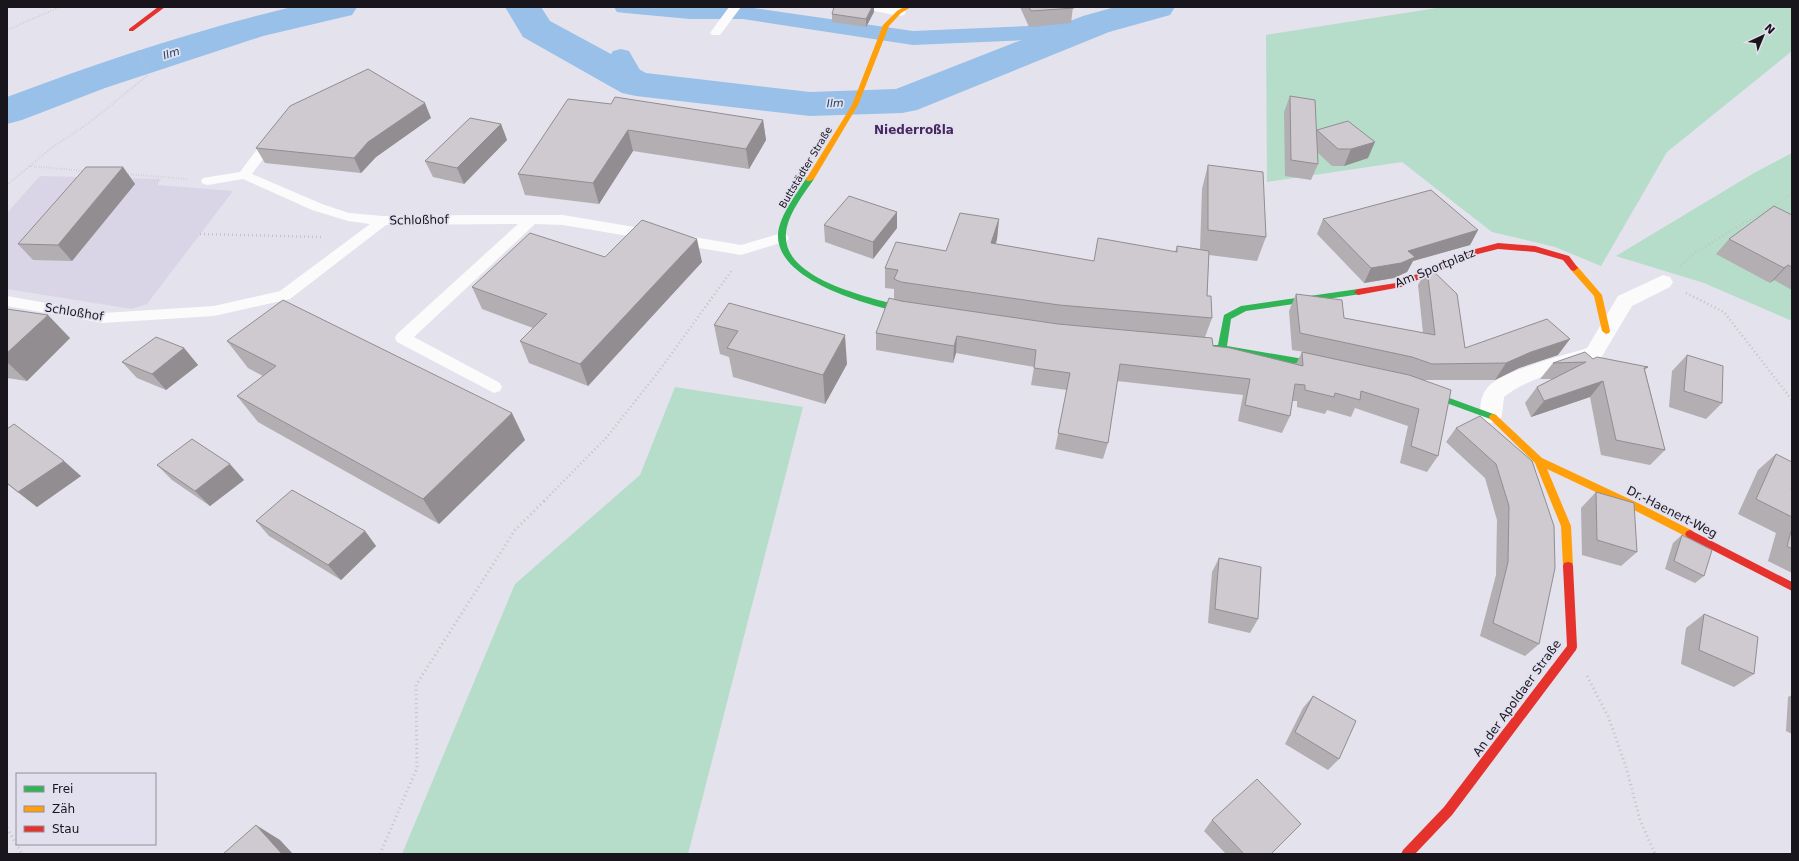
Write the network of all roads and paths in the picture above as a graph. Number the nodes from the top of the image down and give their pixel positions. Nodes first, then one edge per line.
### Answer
1 (60, 7) edge
2 (162, 7) edge
3 (735, 7) edge
4 (875, 7) edge
5 (903, 9) edge
6 (7, 30) edge
7 (131, 30) dead end
8 (716, 33) dead end
9 (137, 49) dead end
10 (281, 126) edge
11 (28, 166) junction
12 (91, 171) edge
13 (122, 174) edge
14 (244, 175) junction
15 (208, 181) joint
16 (7, 185) edge
17 (1792, 194) edge
18 (532, 220) junction
19 (383, 221) junction
20 (200, 234) dead end
21 (361, 238) junction
22 (782, 238) junction
23 (741, 250) junction
24 (1663, 282) junction
25 (7, 301) edge
26 (924, 313) edge
27 (1606, 331) junction
28 (1206, 346) edge
29 (1222, 348) junction
30 (1334, 368) edge
31 (494, 387) dead end
32 (1417, 389) edge
33 (1792, 400) edge
34 (1491, 415) junction
35 (1539, 461) junction
36 (1792, 587) edge
37 (1572, 647) junction
38 (7, 828) edge
39 (16, 844) edge
40 (17, 845) edge
41 (22, 854) edge
42 (380, 854) edge
43 (1408, 854) edge
44 (1655, 854) edge

1 - 6 path
2 - 7 main road
3 - 8 lane
4 - 5 street
5 - 22 main road, Buttstädter Straße
9 - 11 path
10 - 14 lane
11 - 12 path
11 - 16 path
13 - 15 path
14 - 15 lane
14 - 19 lane
17 - 24 path
18 - 19 lane, Schloßhof
18 - 23 lane, Schloßhof
18 - 31 lane
19 - 21 lane, Schloßhof
20 - 21 path
21 - 25 lane, Schloßhof
22 - 23 lane, Schloßhof
22 - 26 main road
23 - 42 path
24 - 27 street
24 - 33 path
27 - 29 main road, Am Sportplatz
27 - 34 street
28 - 29 main road
29 - 30 main road
32 - 34 main road, An der Apoldaer Straße
34 - 35 main road, An der Apoldaer Straße
35 - 36 main road, Dr.-Haenert-Weg
35 - 37 main road, An der Apoldaer Straße
37 - 43 main road, An der Apoldaer Straße
37 - 44 path
38 - 39 path
40 - 41 path

